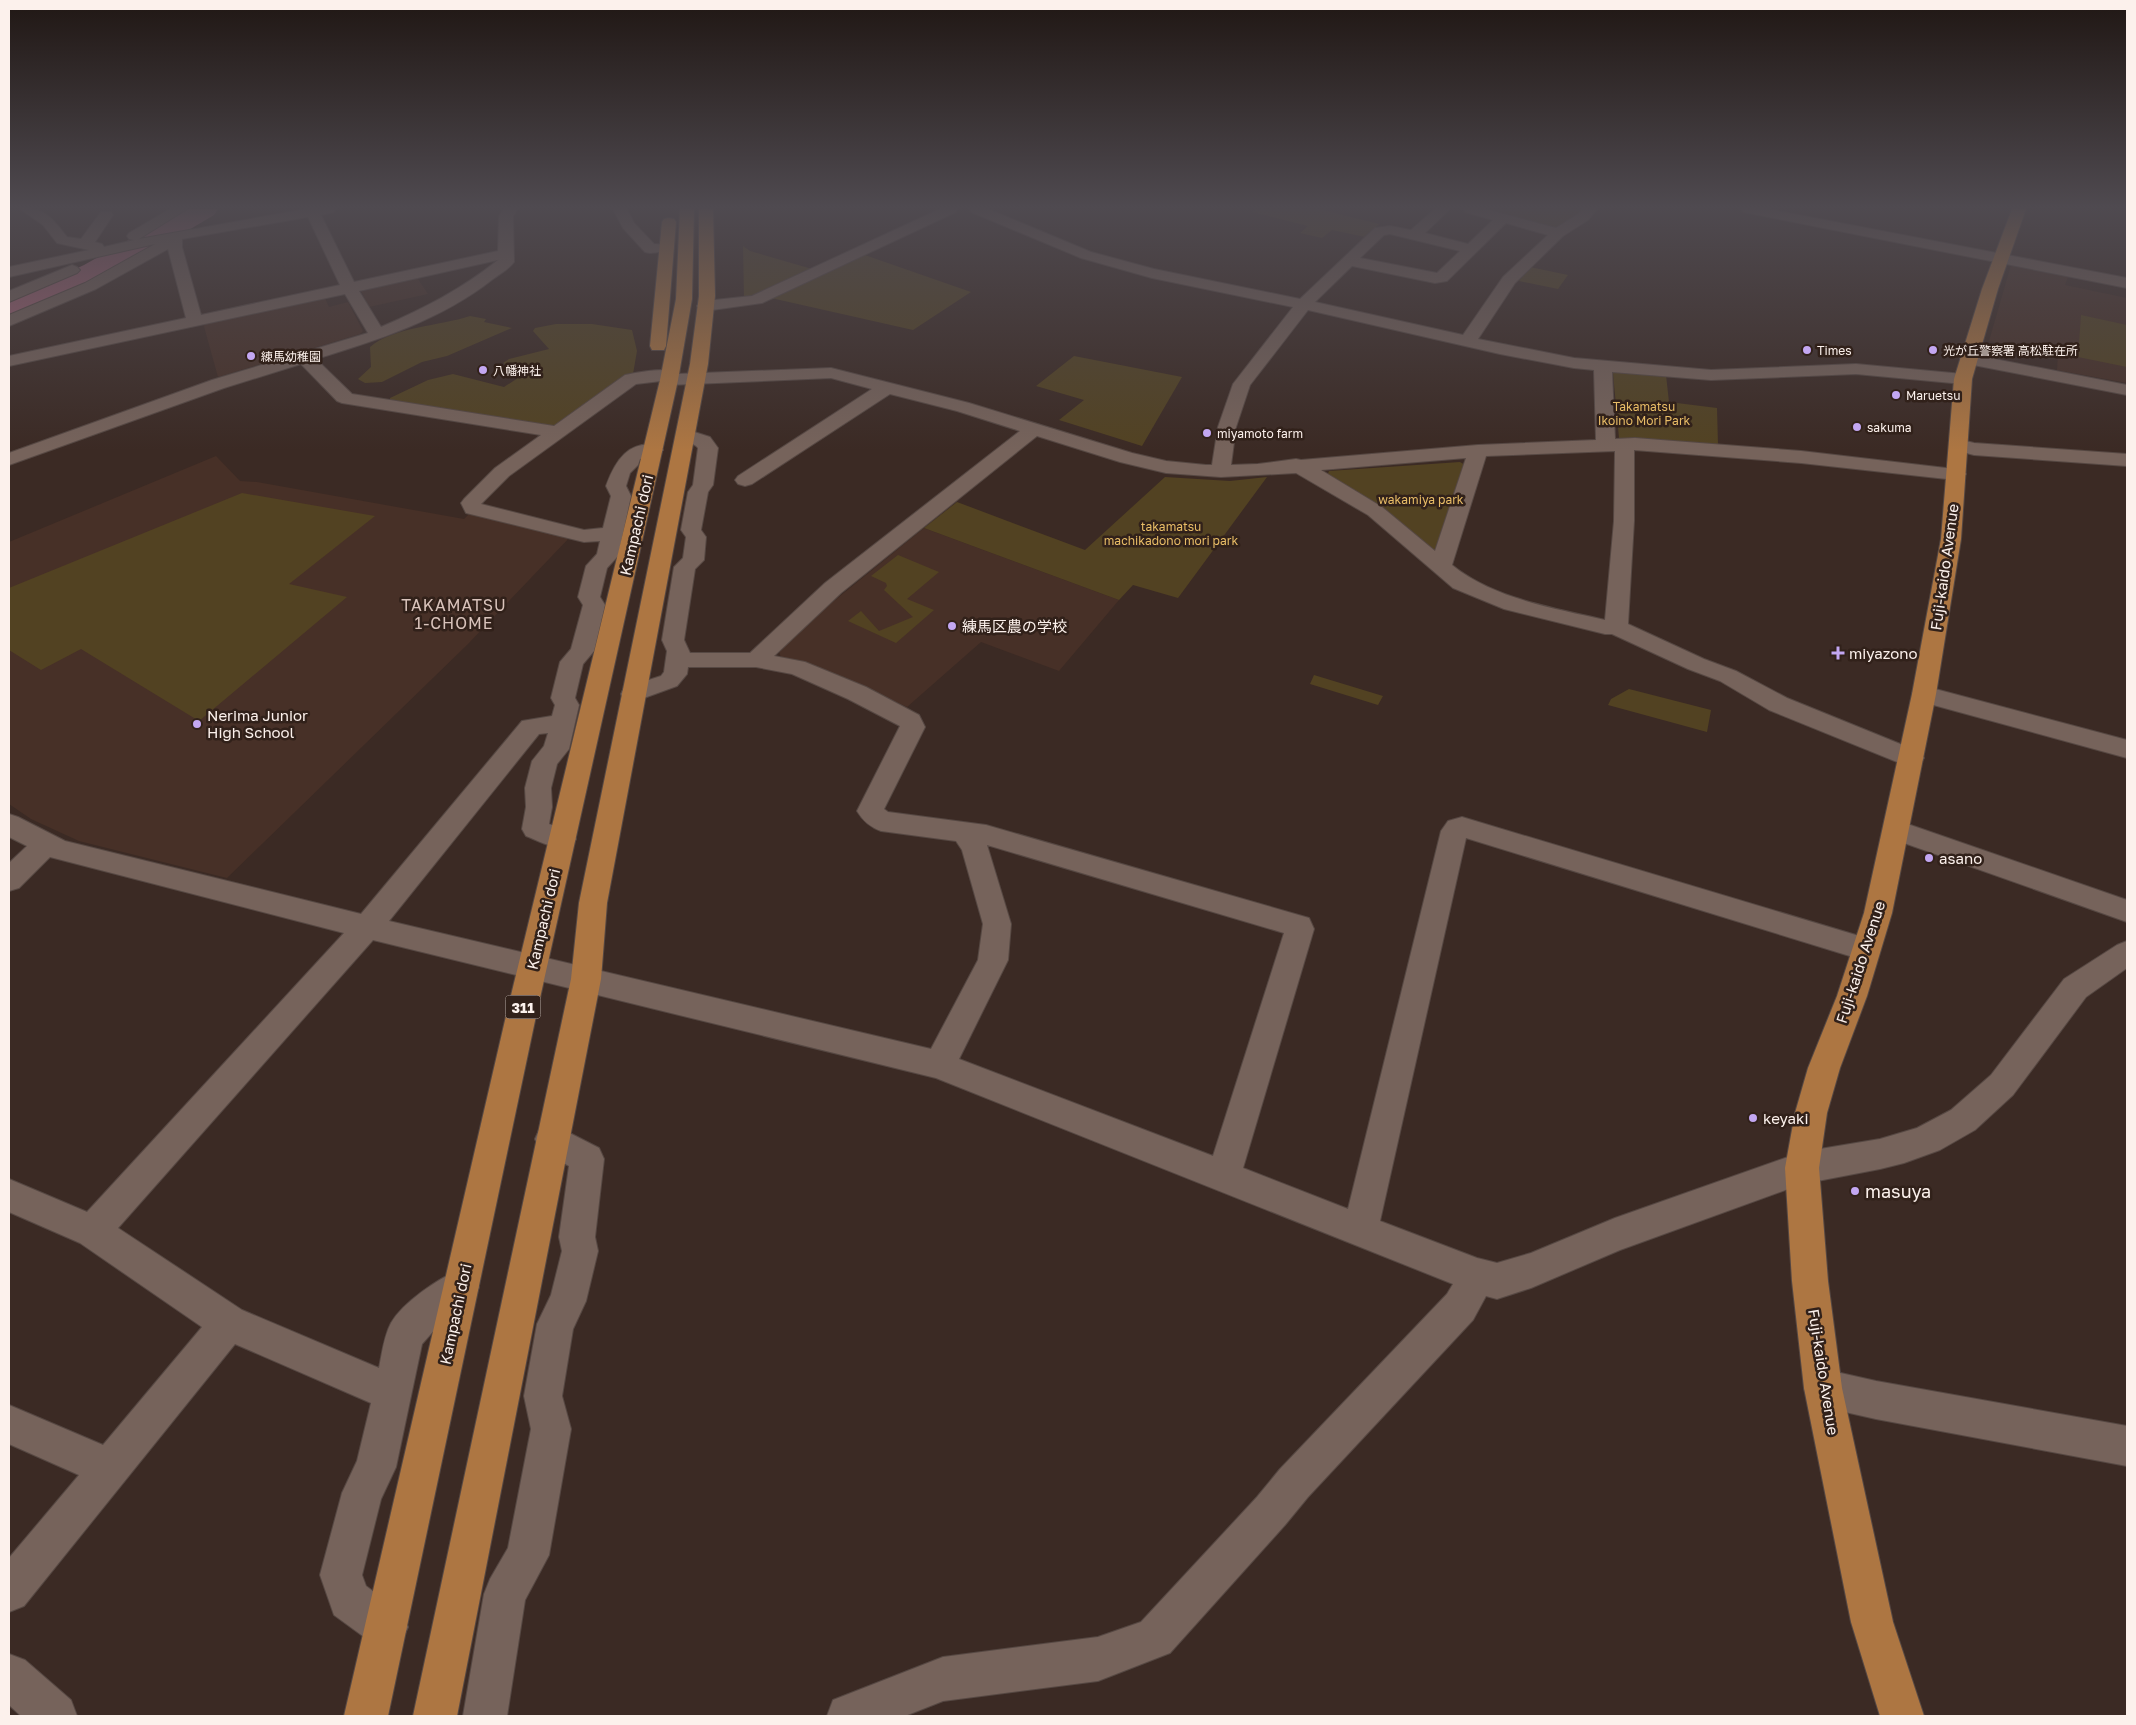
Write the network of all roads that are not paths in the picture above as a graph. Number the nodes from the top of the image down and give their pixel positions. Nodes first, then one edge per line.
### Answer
1 (26, 290) edge
2 (85, 290) edge
3 (186, 290) edge
4 (342, 290) edge
5 (350, 290) edge
6 (469, 290) edge
7 (664, 290) edge
8 (698, 290) edge
9 (700, 290) edge
10 (705, 290) edge
11 (777, 290) edge
12 (1233, 290) edge
13 (1319, 290) edge
14 (1503, 290) edge
15 (1991, 290) edge
16 (9, 297) edge
17 (699, 301) junction
18 (1304, 304) junction
19 (9, 321) edge
20 (195, 321) junction
21 (378, 335) junction
22 (1467, 342) junction
23 (305, 358) junction
24 (9, 361) edge
25 (1602, 366) junction
26 (1966, 369) junction
27 (678, 378) junction
28 (886, 388) junction
29 (2127, 390) edge
30 (1034, 429) junction
31 (557, 432) junction
32 (685, 435) junction
33 (1616, 445) junction
34 (1958, 445) junction
35 (653, 450) junction
36 (1478, 451) junction
37 (9, 459) edge
38 (2127, 460) edge
39 (1296, 465) junction
40 (1221, 472) junction
41 (1956, 474) junction
42 (745, 480) dead end
43 (612, 534) junction
44 (1441, 566) junction
45 (1616, 627) junction
46 (677, 660) junction
47 (756, 660) junction
48 (633, 694) junction
49 (1924, 694) junction
50 (562, 722) junction
51 (2127, 749) edge
52 (1911, 758) junction
53 (9, 824) edge
54 (1896, 830) junction
55 (964, 832) junction
56 (562, 839) junction
57 (46, 844) junction
58 (9, 880) edge
59 (2127, 911) edge
60 (367, 927) junction
61 (1866, 949) junction
62 (2127, 953) edge
63 (532, 966) junction
64 (586, 979) junction
65 (939, 1065) junction
66 (552, 1139) junction
67 (1802, 1168) junction
68 (1223, 1176) junction
69 (12, 1201) edge
70 (92, 1231) junction
71 (1360, 1231) junction
72 (1477, 1276) junction
73 (461, 1287) junction
74 (229, 1323) junction
75 (1823, 1388) junction
76 (392, 1392) junction
77 (9, 1424) edge
78 (2127, 1446) edge
79 (110, 1468) junction
80 (9, 1591) edge
81 (386, 1627) junction
82 (9, 1676) edge
83 (55, 1716) edge
84 (366, 1716) edge
85 (435, 1716) edge
86 (485, 1716) edge
87 (849, 1716) edge
88 (1902, 1716) edge

1 - 16 street
2 - 19 street
3 - 20 street
4 - 20 street
5 - 21 street
6 - 21 street
7 - 27 main road
8 - 17 main road, Kampachi dori / 311
9 - 17 main road, Kampachi dori / 311
10 - 17 main road
11 - 17 street
12 - 18 street
13 - 18 street
14 - 22 street
15 - 26 main road, Fuji-kaido Avenue
17 - 27 main road, Kampachi dori / 311
18 - 22 street
18 - 40 street
20 - 24 street
21 - 23 street
22 - 25 street
23 - 31 street
23 - 37 street
25 - 26 street
25 - 33 street
26 - 29 street
26 - 34 main road, Fuji-kaido Avenue
27 - 28 street
27 - 31 street
27 - 32 main road, Kampachi dori / 311
27 - 35 main road, Kampachi dori / 311
28 - 30 street
28 - 42 street
30 - 40 street
30 - 47 street
31 - 43 street
32 - 46 street
32 - 48 main road, Kampachi dori / 311
33 - 36 street
33 - 41 street
33 - 45 street
34 - 38 street
34 - 41 main road, Fuji-kaido Avenue
35 - 43 street
35 - 56 main road, Kampachi dori / 311
36 - 39 street
36 - 44 street
39 - 40 street
39 - 44 street
41 - 49 main road, Fuji-kaido Avenue
43 - 50 street
44 - 45 street
45 - 52 street
46 - 47 street
46 - 48 street
47 - 55 street
48 - 64 main road, Kampachi dori / 311
49 - 51 street
49 - 52 main road, Fuji-kaido Avenue
50 - 56 street
50 - 60 street
52 - 54 main road, Fuji-kaido Avenue
53 - 57 street
54 - 59 street
54 - 61 main road, Fuji-kaido Avenue
55 - 65 street
55 - 68 street
56 - 63 main road, Kampachi dori / 311
57 - 58 street
57 - 60 street
60 - 63 street
60 - 70 street
61 - 67 main road, Fuji-kaido Avenue
61 - 71 street
62 - 67 street
63 - 64 street
63 - 73 main road, Kampachi dori / 311
64 - 65 street
64 - 66 main road, Kampachi dori / 311
65 - 68 street
66 - 85 main road, Kampachi dori / 311
66 - 86 street
67 - 72 street
67 - 75 main road, Fuji-kaido Avenue
68 - 71 street
69 - 70 street
70 - 74 street
71 - 72 street
72 - 87 street
73 - 76 street
73 - 81 main road, Kampachi dori / 311
74 - 76 street
74 - 79 street
75 - 78 street
75 - 88 main road, Fuji-kaido Avenue
76 - 81 street
77 - 79 street
79 - 80 street
81 - 84 main road, Kampachi dori / 311
82 - 83 street

